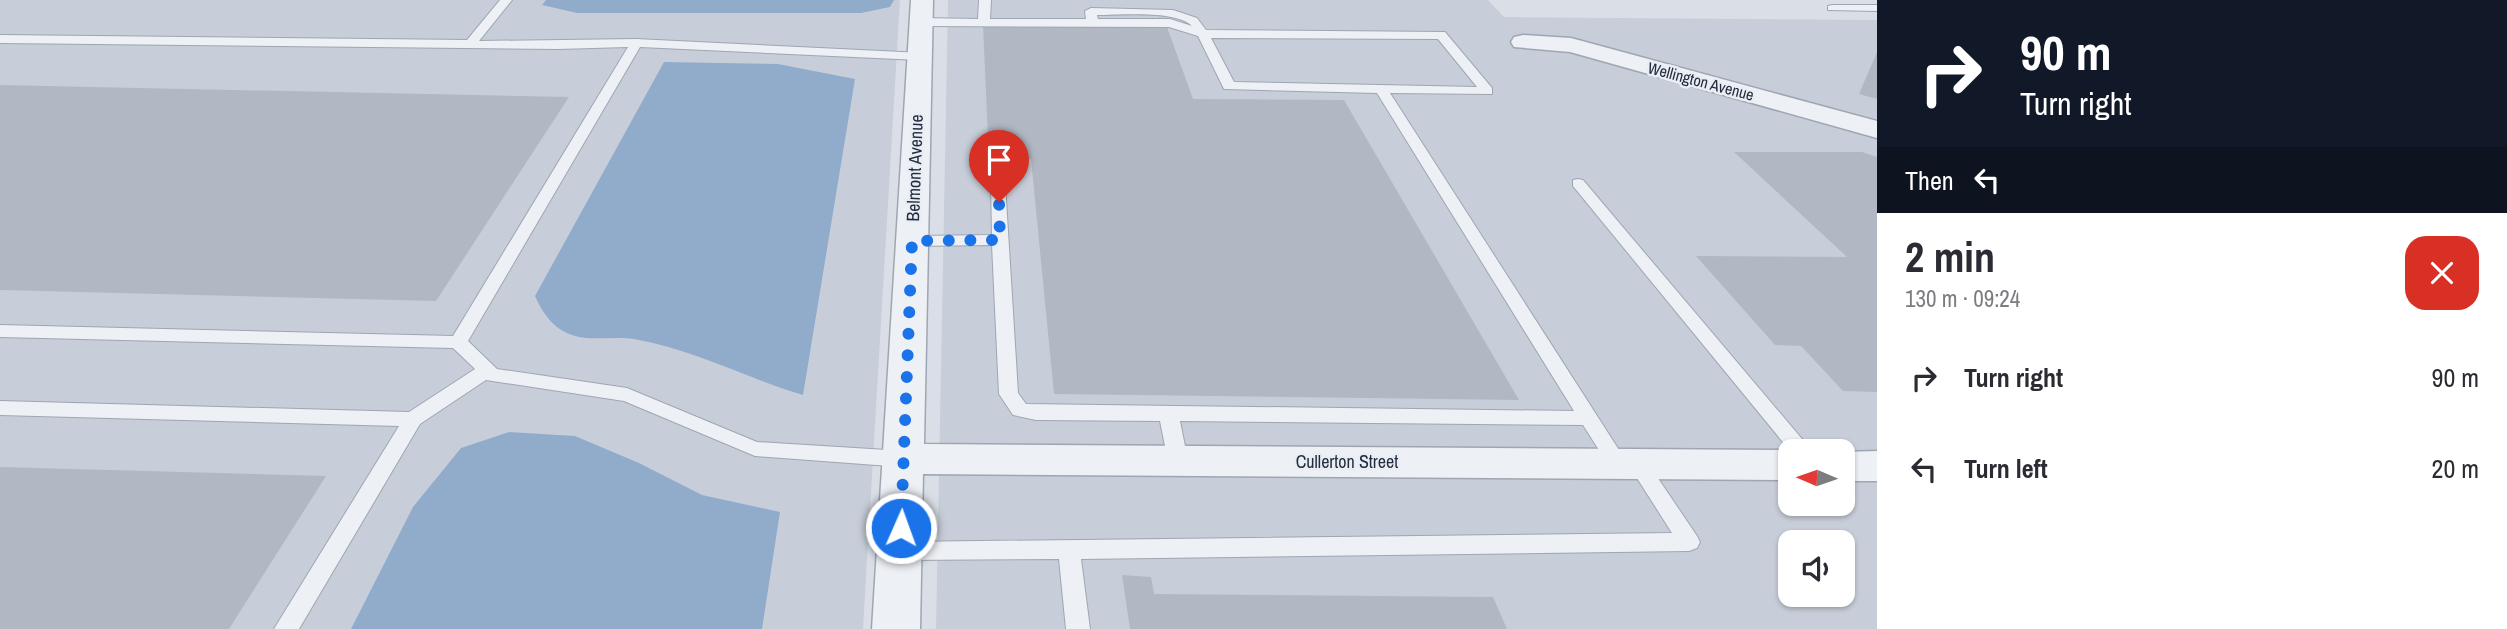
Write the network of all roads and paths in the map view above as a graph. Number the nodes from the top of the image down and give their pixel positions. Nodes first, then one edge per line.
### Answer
1 (506, 0) edge
2 (985, 0) edge
3 (1832, 8) dead end
4 (1877, 8) edge
5 (1091, 11) edge
6 (984, 22) junction
7 (921, 26) edge
8 (1203, 34) junction
9 (0, 39) edge
10 (1523, 42) dead end
11 (636, 43) junction
12 (470, 44) junction
13 (1381, 89) junction
14 (1877, 130) edge
15 (1578, 183) dead end
16 (998, 184) dead end
17 (1000, 240) junction
18 (912, 241) junction
19 (0, 331) edge
20 (458, 342) junction
21 (487, 370) junction
22 (0, 408) edge
23 (1169, 415) junction
24 (1589, 418) junction
25 (413, 419) junction
26 (1793, 439) edge
27 (903, 459) junction
28 (1178, 461) junction
29 (1628, 464) junction
30 (1778, 466) edge
31 (1855, 466) edge
32 (1877, 466) edge
33 (1069, 550) junction
34 (900, 551) junction
35 (286, 629) edge
36 (897, 629) edge
37 (1078, 629) edge

1 - 12 lane
2 - 6 lane
3 - 4 lane
5 - 6 lane
5 - 8 lane
6 - 7 lane
7 - 11 lane
7 - 18 street, Belmont Avenue
8 - 13 lane
8 - 13 lane
9 - 12 lane
10 - 14 street, Wellington Avenue
11 - 12 lane
11 - 20 lane
13 - 24 lane
15 - 26 lane
16 - 17 lane
17 - 18 lane
17 - 23 lane
18 - 27 street, Belmont Avenue
19 - 20 lane
20 - 21 lane
21 - 25 lane
21 - 27 lane
22 - 25 lane
23 - 24 lane
23 - 28 lane
24 - 29 lane
25 - 35 lane
27 - 28 street, Cullerton Street
27 - 34 street, Belmont Avenue
28 - 29 street, Cullerton Street
29 - 30 street, Cullerton Street
29 - 33 lane
31 - 32 street
33 - 34 lane
33 - 37 lane
34 - 36 street, Belmont Avenue

